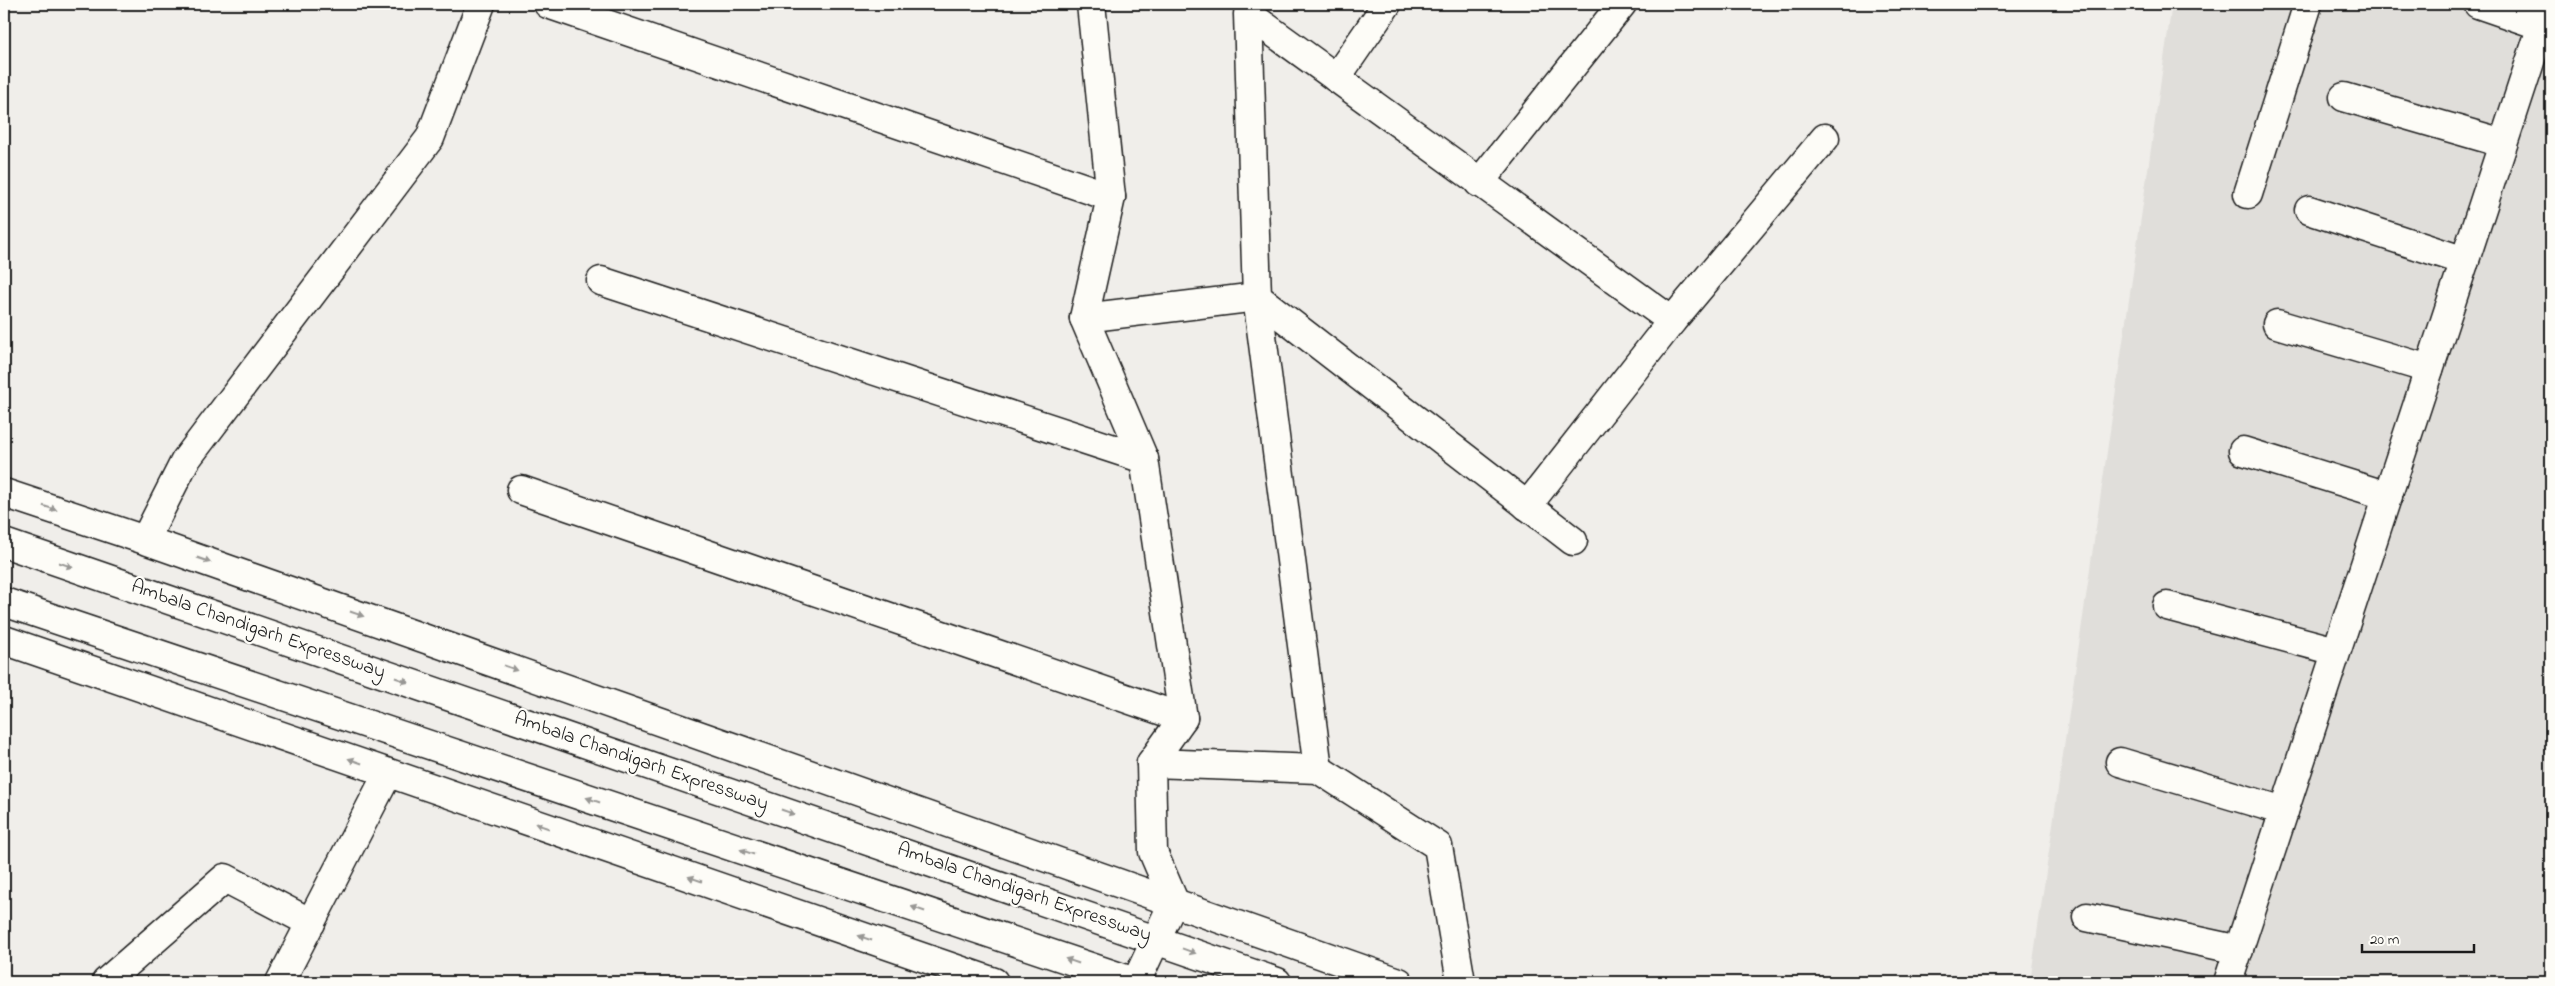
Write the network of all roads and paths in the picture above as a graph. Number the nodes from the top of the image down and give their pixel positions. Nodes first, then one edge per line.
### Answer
1 (481, 4) edge
2 (548, 4) edge
3 (1091, 4) edge
4 (1387, 4) edge
5 (1622, 4) edge
6 (2308, 4) edge
7 (2478, 4) edge
8 (2545, 15) edge
9 (1336, 78) junction
10 (2344, 98) dead end
11 (1825, 138) dead end
12 (2503, 143) junction
13 (1479, 183) junction
14 (2248, 194) dead end
15 (1111, 197) junction
16 (2309, 210) dead end
17 (2465, 261) junction
18 (601, 282) dead end
19 (1257, 297) junction
20 (1084, 318) junction
21 (1672, 321) junction
22 (2277, 324) dead end
23 (2429, 369) junction
24 (2243, 451) dead end
25 (1144, 459) junction
26 (521, 490) dead end
27 (4, 493) edge
28 (2388, 496) junction
29 (1527, 506) junction
30 (145, 540) junction
31 (1573, 541) dead end
32 (4, 543) edge
33 (4, 602) edge
34 (2166, 606) dead end
35 (4, 640) edge
36 (2336, 651) junction
37 (1183, 718) junction
38 (2120, 762) dead end
39 (1151, 763) junction
40 (1318, 769) junction
41 (388, 773) junction
42 (2284, 811) junction
43 (1174, 901) junction
44 (2086, 917) dead end
45 (311, 923) junction
46 (1156, 939) junction
47 (2239, 950) junction
48 (106, 982) edge
49 (280, 982) edge
50 (994, 982) edge
51 (1135, 982) edge
52 (1278, 982) edge
53 (1399, 982) edge
54 (1461, 982) edge
55 (2228, 982) edge

1 - 30 main road
2 - 15 main road
3 - 15 main road
4 - 9 main road
5 - 13 main road
6 - 14 main road
7 - 8 main road
8 - 12 main road
9 - 13 main road
9 - 19 main road
10 - 12 main road
11 - 21 main road
12 - 17 main road
13 - 21 main road
15 - 20 main road
16 - 17 main road
17 - 23 main road
18 - 25 main road
19 - 20 main road
19 - 29 main road
19 - 40 main road
20 - 25 main road
21 - 29 main road
22 - 23 main road
23 - 28 main road
24 - 28 main road
25 - 37 main road
26 - 37 main road
27 -> 30 main road
28 - 36 main road
29 - 31 main road
30 -> 43 main road
32 -> 46 main road, Ambala Chandigarh Expressway
51 -> 33 main road
34 - 36 main road
41 -> 35 main road
36 - 42 main road
37 - 39 main road
38 - 42 main road
39 - 40 main road
39 - 43 main road
40 - 54 main road
41 - 45 main road
50 -> 41 main road
42 - 47 main road
43 - 46 main road
43 - 53 main road
44 - 47 main road
45 - 48 main road
45 - 49 main road
46 - 51 main road
46 -> 52 main road, Ambala Chandigarh Expressway
47 - 55 main road

